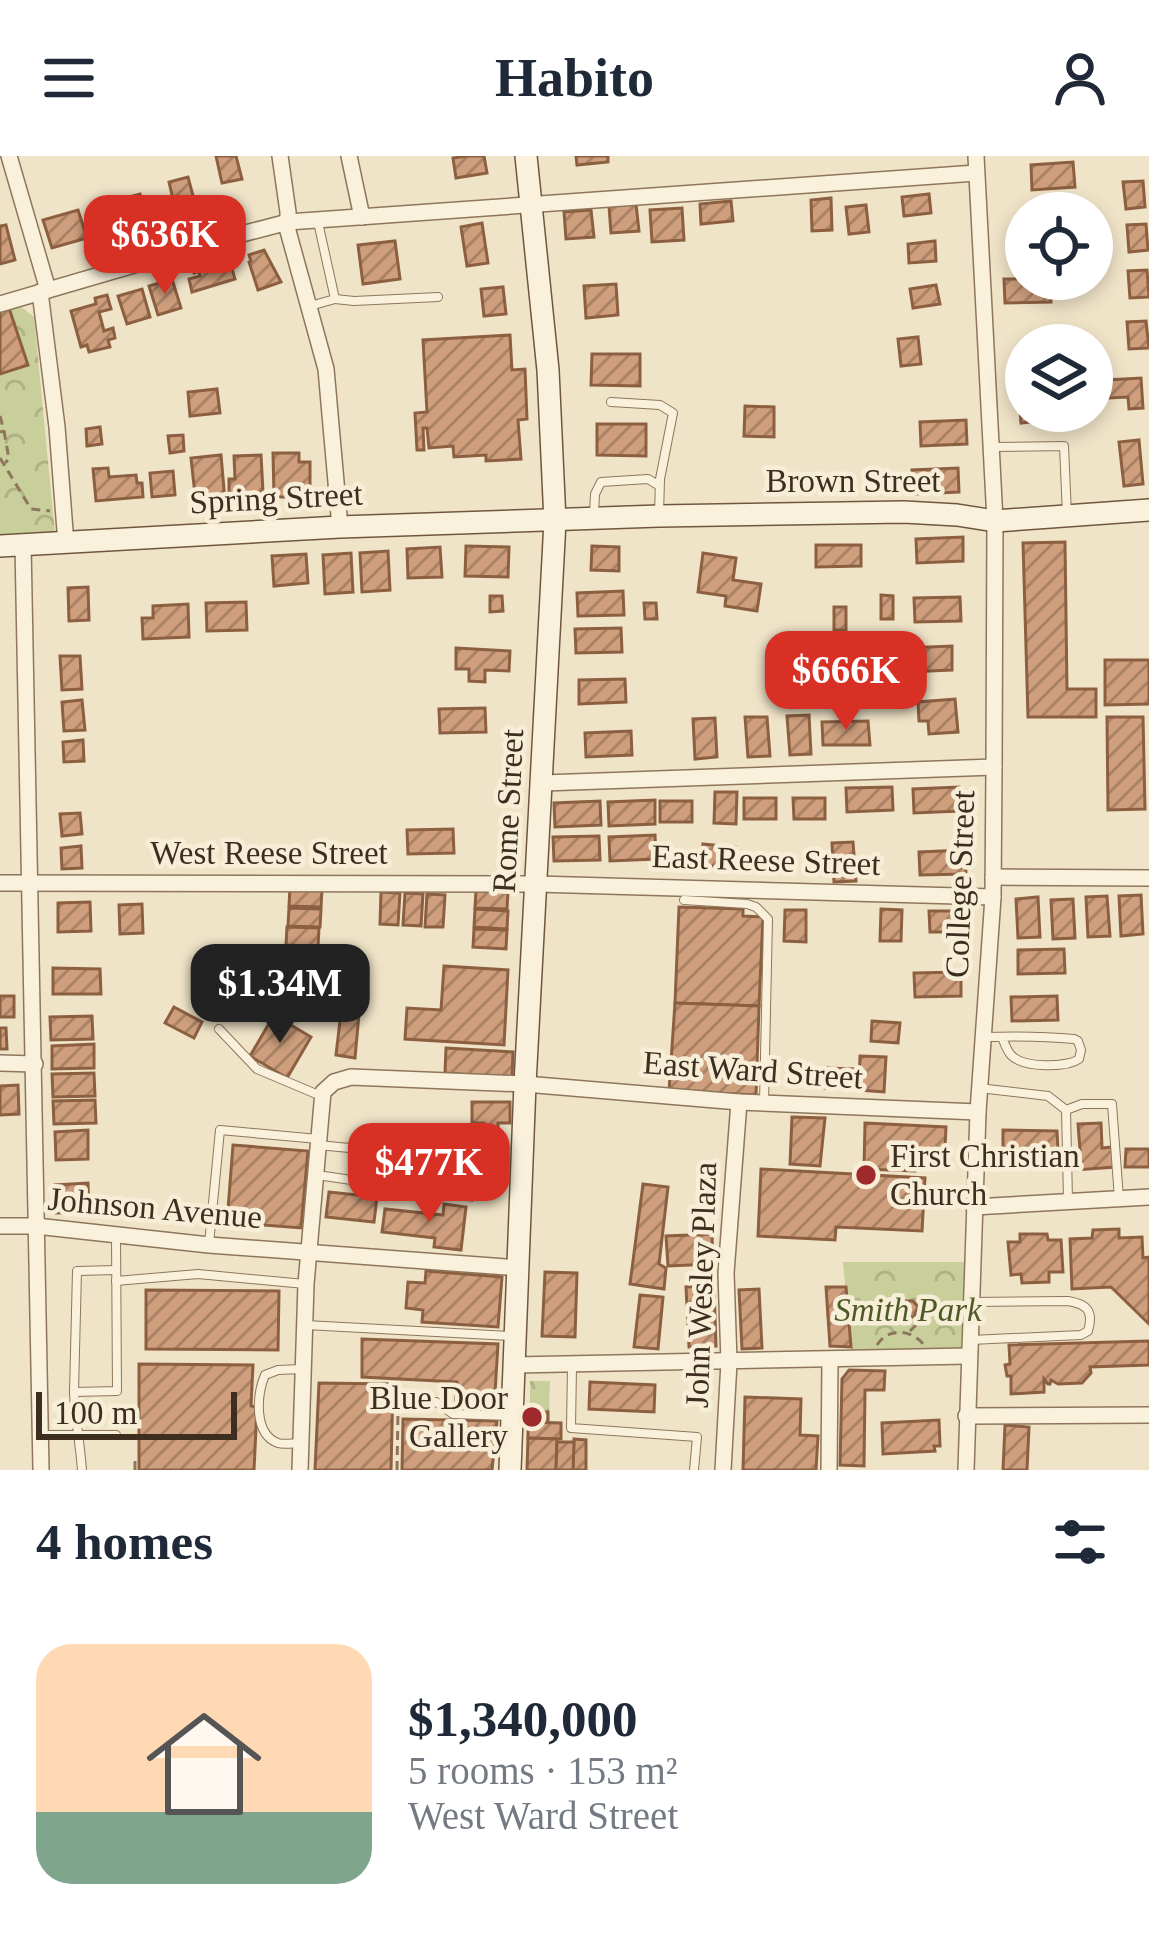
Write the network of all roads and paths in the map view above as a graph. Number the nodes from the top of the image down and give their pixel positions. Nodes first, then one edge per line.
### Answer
1 (10, 156) edge
2 (280, 156) edge
3 (349, 156) edge
4 (526, 156) edge
5 (976, 164) edge
6 (533, 204) junction
7 (362, 217) junction
8 (317, 220) junction
9 (288, 222) junction
10 (44, 291) junction
11 (438, 297) dead end
12 (335, 299) junction
13 (0, 304) edge
14 (308, 306) junction
15 (611, 402) dead end
16 (0, 416) edge
17 (2, 432) edge
18 (991, 447) junction
19 (0, 458) edge
20 (5, 463) junction
21 (659, 487) junction
22 (1149, 509) edge
23 (659, 516) junction
24 (1067, 516) junction
25 (593, 520) junction
26 (555, 521) junction
27 (995, 521) junction
28 (52, 522) dead end
29 (340, 527) junction
30 (66, 544) junction
31 (23, 545) junction
32 (0, 546) edge
33 (994, 767) junction
34 (543, 784) junction
35 (993, 877) junction
36 (1149, 878) edge
37 (31, 882) junction
38 (0, 883) edge
39 (537, 884) junction
40 (993, 898) junction
41 (684, 900) dead end
42 (219, 1029) dead end
43 (983, 1037) junction
44 (1002, 1037) junction
45 (0, 1063) edge
46 (35, 1064) junction
47 (525, 1084) junction
48 (979, 1088) junction
49 (322, 1097) junction
50 (739, 1102) junction
51 (764, 1103) junction
52 (1066, 1110) junction
53 (978, 1112) junction
54 (318, 1142) junction
55 (315, 1173) junction
56 (1149, 1197) edge
57 (1119, 1199) junction
58 (1068, 1202) junction
59 (974, 1207) junction
60 (0, 1226) edge
61 (37, 1226) junction
62 (116, 1235) junction
63 (209, 1245) junction
64 (308, 1252) junction
65 (519, 1268) junction
66 (116, 1276) junction
67 (306, 1284) junction
68 (970, 1306) junction
69 (304, 1325) junction
70 (908, 1332) junction
71 (516, 1336) junction
72 (969, 1348) junction
73 (874, 1358) junction
74 (928, 1358) junction
75 (830, 1360) junction
76 (729, 1362) junction
77 (514, 1365) junction
78 (572, 1366) junction
79 (303, 1369) junction
80 (74, 1392) junction
81 (395, 1401) joint
82 (1149, 1415) edge
83 (512, 1416) junction
84 (966, 1416) junction
85 (78, 1434) junction
86 (40, 1435) junction
87 (116, 1435) dead end
88 (301, 1443) junction
89 (135, 1458) dead end
90 (41, 1470) edge
91 (82, 1470) edge
92 (135, 1470) edge
93 (300, 1470) edge
94 (397, 1470) edge
95 (510, 1470) edge
96 (694, 1470) edge
97 (723, 1470) edge
98 (829, 1470) edge
99 (965, 1470) edge

1 - 10 street
2 - 9 street
3 - 7 street
4 - 6 street, Rome Street
5 - 6 street
5 - 18 street, College Street
6 - 7 street
6 - 26 street, Rome Street
7 - 8 street
8 - 9 street
8 - 12 lane
9 - 10 street
9 - 14 street
10 - 13 street
10 - 30 street
11 - 12 lane
12 - 14 lane
14 - 29 street
15 - 21 lane
16 - 17 path
17 - 20 path
18 - 24 lane
18 - 27 street, College Street
19 - 20 path
20 - 28 path
21 - 23 lane
21 - 25 lane
22 - 24 street, Brown Street
23 - 25 street, Brown Street
23 - 27 street, Brown Street
24 - 27 street, Brown Street
25 - 26 street, Brown Street
26 - 29 street, Spring Street
26 - 34 street, Rome Street
27 - 33 street, College Street
29 - 30 street, Spring Street
30 - 31 street, Spring Street
31 - 32 street, Spring Street
31 - 37 street
33 - 34 street
33 - 35 street, College Street
34 - 39 street, Rome Street
35 - 36 street
35 - 40 street, College Street
37 - 38 street, West Reese Street
37 - 39 street, West Reese Street
37 - 46 street
39 - 40 street, East Reese Street
39 - 47 street, Rome Street
40 - 43 street, College Street
41 - 51 lane
42 - 49 lane
43 - 44 lane
43 - 48 street, College Street
44 - 44 lane
45 - 46 street
46 - 61 street
47 - 49 street, East Ward Street
47 - 50 street, East Ward Street
47 - 65 street, Rome Street
48 - 52 lane
48 - 53 street, College Street
49 - 54 street
50 - 51 street, East Ward Street
50 - 76 street, John Wesley Plaza
51 - 53 street, East Ward Street
52 - 57 lane
52 - 58 lane
53 - 59 street, College Street
54 - 55 street
54 - 55 lane
54 - 63 lane
55 - 64 street
56 - 57 street
57 - 58 street
58 - 59 street
59 - 68 street, College Street
60 - 61 street, Johnson Avenue
61 - 62 street, Johnson Avenue
61 - 86 street
62 - 63 street, Johnson Avenue
62 - 66 lane
63 - 64 street, Johnson Avenue
64 - 65 street, Johnson Avenue
64 - 67 street
65 - 71 street, Rome Street
66 - 67 lane
66 - 80 lane
66 - 80 lane
67 - 69 street
68 - 70 path
68 - 72 street, College Street
68 - 72 lane
69 - 71 lane
69 - 79 street
70 - 73 path
70 - 74 path
71 - 77 street, Rome Street
72 - 74 street
72 - 84 street, College Street
73 - 74 street
73 - 75 street
75 - 76 street
75 - 98 street
76 - 78 street
76 - 97 street, John Wesley Plaza
77 - 78 street
77 - 83 street, Rome Street
78 - 96 lane
79 - 88 street
79 - 88 lane
80 - 85 lane
81 - 83 lane
81 - 94 path
82 - 84 street
83 - 95 street, Rome Street
84 - 99 street, College Street
85 - 86 lane
85 - 87 lane
85 - 91 lane
86 - 90 street
88 - 93 street
89 - 92 path

